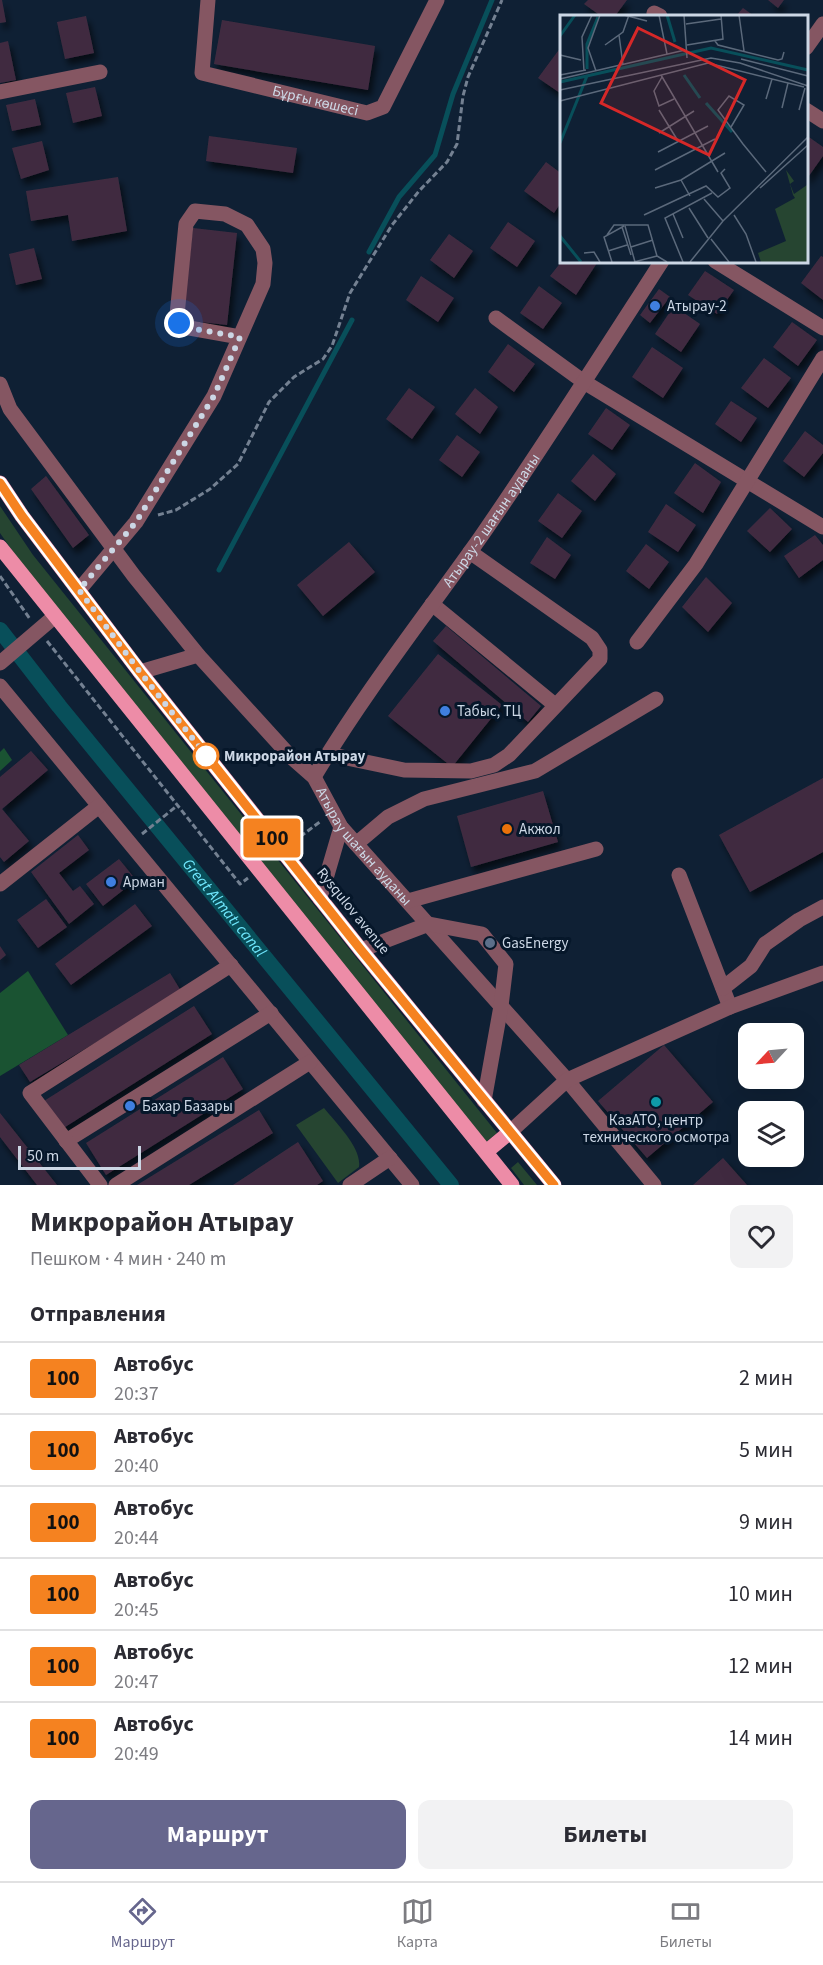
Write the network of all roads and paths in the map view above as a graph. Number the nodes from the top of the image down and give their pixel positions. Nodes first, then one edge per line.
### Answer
1 (208, 0) edge
2 (437, 0) edge
3 (502, 0) edge
4 (823, 24) edge
5 (808, 46) edge
6 (99, 72) dead end
7 (0, 92) edge
8 (808, 111) edge
9 (823, 121) edge
10 (661, 262) edge
11 (717, 262) edge
12 (496, 318) dead end
13 (823, 328) edge
14 (240, 337) junction
15 (823, 358) edge
16 (584, 382) junction
17 (0, 384) edge
18 (747, 480) junction
19 (0, 483) edge
20 (136, 522) junction
21 (823, 527) edge
22 (0, 547) edge
23 (113, 548) junction
24 (470, 552) junction
25 (0, 576) edge
26 (79, 590) junction
27 (432, 604) junction
28 (54, 617) junction
29 (36, 633) junction
30 (637, 642) dead end
31 (198, 655) junction
32 (3, 661) edge
33 (140, 672) junction
34 (0, 686) edge
35 (656, 699) dead end
36 (555, 705) junction
37 (328, 754) junction
38 (315, 777) junction
39 (178, 806) junction
40 (99, 807) junction
41 (341, 827) junction
42 (200, 833) dead end
43 (141, 836) dead end
44 (356, 844) junction
45 (596, 849) dead end
46 (679, 875) dead end
47 (0, 884) edge
48 (320, 899) junction
49 (408, 901) junction
50 (823, 907) edge
51 (429, 924) junction
52 (361, 950) junction
53 (231, 965) junction
54 (823, 973) edge
55 (723, 988) junction
56 (501, 1006) junction
57 (730, 1007) junction
58 (271, 1013) junction
59 (310, 1062) junction
60 (567, 1080) junction
61 (484, 1101) junction
62 (510, 1132) junction
63 (66, 1141) junction
64 (486, 1152) junction
65 (390, 1158) junction
66 (649, 1183) edge
67 (100, 1185) edge
68 (116, 1185) edge
69 (350, 1185) edge
70 (412, 1185) edge
71 (512, 1185) edge
72 (554, 1185) edge

1 - 2 street, Бұрғы көшесі
3 - 20 path
4 - 5 street
6 - 7 street
8 - 9 street
10 - 16 street, Атырау-2 шағын ауданы
11 - 13 street
12 - 16 street
14 - 14 street
14 - 20 street
15 - 18 street
16 - 18 street
16 - 24 street, Атырау-2 шағын ауданы
17 - 23 street, Атырау шағын ауданы
18 - 21 street
18 - 30 street
19 - 26 main road, Rysqulov avenue
20 - 23 street
22 - 28 main road
23 - 26 street
23 - 31 street, Атырау шағын ауданы
24 - 27 street, Атырау-2 шағын ауданы
24 - 36 street
25 - 29 path
26 - 33 main road, Rysqulov avenue
27 - 36 street
27 - 37 street, Атырау-2 шағын ауданы
28 - 29 street
28 - 64 main road
29 - 32 street
29 - 39 path
31 - 33 street
31 - 38 street, Атырау шағын ауданы
33 - 48 main road, Rysqulov avenue
34 - 40 street
35 - 44 street
36 - 37 street
37 - 38 street, Атырау-2 шағын ауданы
38 - 41 street, Атырау шағын ауданы
39 - 42 path
39 - 43 path
40 - 47 street
40 - 53 street
41 - 44 street, Атырау шағын ауданы
41 - 48 street
44 - 49 street, Атырау шағын ауданы
45 - 49 street
46 - 55 street
48 - 52 main road, Rysqulov avenue
49 - 51 street, Атырау шағын ауданы
50 - 55 street
51 - 52 street
51 - 56 street, Атырау шағын ауданы
51 - 56 street
52 - 61 main road, Rysqulov avenue
53 - 58 street
53 - 63 street
54 - 57 street
55 - 57 street
56 - 60 street, Атырау шағын ауданы
56 - 61 street
57 - 60 street
58 - 59 street
58 - 63 street
59 - 65 street
59 - 68 street
60 - 62 street
60 - 66 street, Атырау шағын ауданы
61 - 62 main road, Rysqulov avenue
62 - 64 main road
62 - 72 main road, Rysqulov avenue
63 - 67 street
64 - 71 main road
65 - 69 street
65 - 70 street

